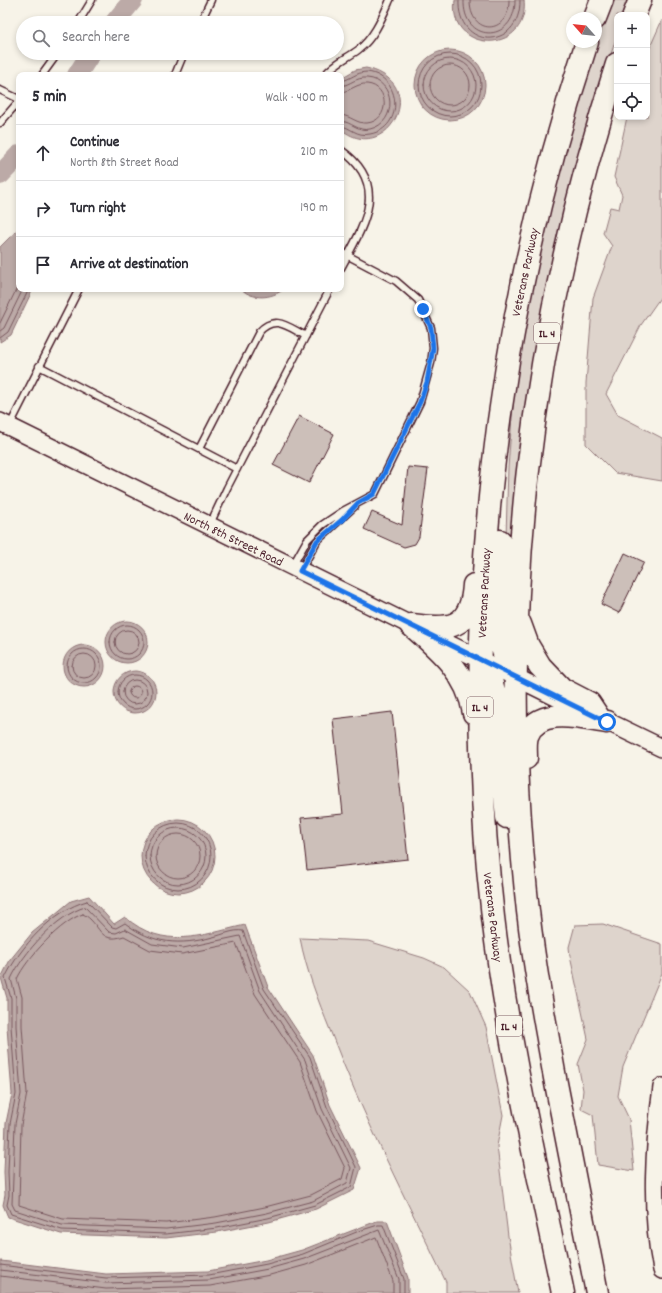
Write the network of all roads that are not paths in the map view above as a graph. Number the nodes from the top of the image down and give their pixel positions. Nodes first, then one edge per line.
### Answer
1 (92, 0) edge
2 (211, 0) edge
3 (390, 0) edge
4 (602, 0) edge
5 (640, 0) edge
6 (597, 12) edge
7 (635, 12) edge
8 (82, 16) edge
9 (203, 16) edge
10 (585, 48) edge
11 (344, 58) edge
12 (53, 60) edge
13 (181, 60) edge
14 (341, 60) edge
15 (44, 72) edge
16 (176, 72) edge
17 (328, 72) edge
18 (614, 74) edge
19 (0, 90) edge
20 (16, 98) edge
21 (16, 104) edge
22 (0, 123) edge
23 (344, 152) edge
24 (344, 254) edge
25 (348, 256) junction
26 (344, 263) edge
27 (78, 292) edge
28 (328, 292) edge
29 (306, 336) junction
30 (39, 366) junction
31 (4, 425) edge
32 (496, 433) junction
33 (199, 449) junction
34 (493, 455) junction
35 (237, 469) junction
36 (210, 526) junction
37 (296, 569) junction
38 (516, 608) junction
39 (411, 625) junction
40 (480, 658) junction
41 (515, 676) junction
42 (603, 720) junction
43 (662, 748) edge
44 (482, 755) junction
45 (526, 894) junction
46 (531, 932) junction
47 (662, 1087) edge
48 (662, 1270) edge
49 (563, 1293) edge
50 (597, 1293) edge

1 - 8 lane
2 - 9 lane
3 - 11 lane
4 - 6 highway
5 - 7 highway
10 - 32 highway, Veterans Parkway / IL 4
12 - 15 lane
13 - 16 lane
14 - 17 lane
18 - 38 highway, IL 4
19 - 20 lane
21 - 22 lane
23 - 25 lane
24 - 25 lane
25 - 26 lane
25 - 37 lane
27 - 30 lane
28 - 29 lane
29 - 33 lane
29 - 35 lane
30 - 31 lane
30 - 33 lane
31 - 36 street, North 8th Street Road
32 - 34 highway, Veterans Parkway / IL 4
32 - 41 highway
33 - 35 lane
34 - 39 highway
34 - 40 highway, Veterans Parkway / IL 4
35 - 36 lane
36 - 37 street, North 8th Street Road
37 - 39 street, North 8th Street Road
38 - 41 highway, IL 4
38 - 42 highway
39 - 40 street, North 8th Street Road
39 - 44 highway
40 - 41 street, North 8th Street Road
40 - 44 highway, Veterans Parkway / IL 4
40 - 46 highway
41 - 42 street, North 8th Street Road
41 - 45 highway, IL 4
42 - 43 street, North 8th Street Road
42 - 45 highway
44 - 49 highway, Veterans Parkway / IL 4
45 - 46 highway, IL 4
46 - 50 highway, IL 4
47 - 48 street

